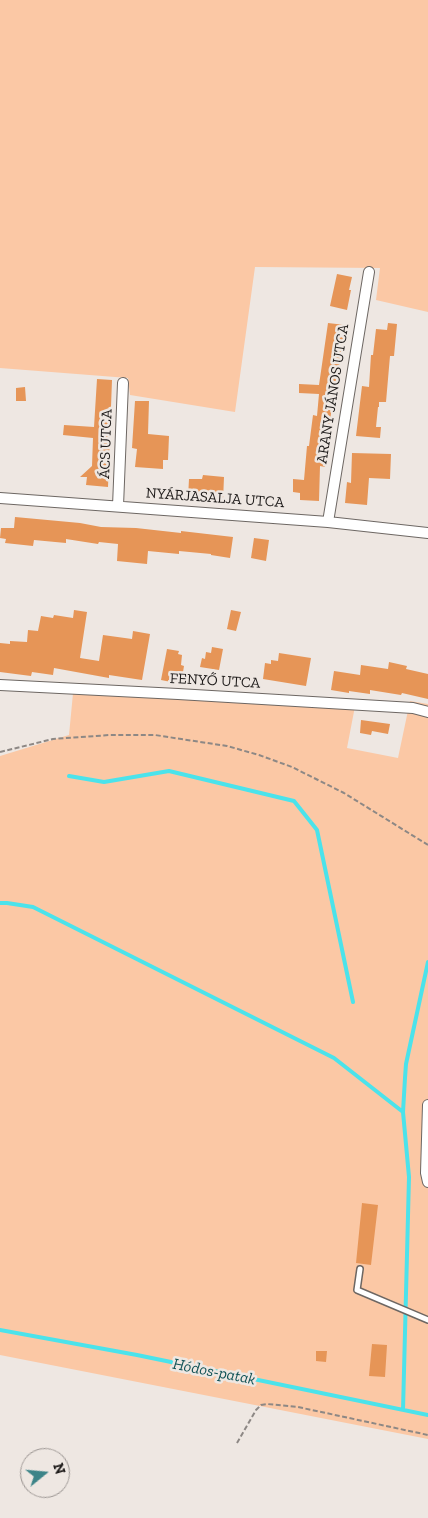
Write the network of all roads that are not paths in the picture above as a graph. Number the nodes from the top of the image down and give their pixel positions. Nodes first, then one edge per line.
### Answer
1 (369, 272) dead end
2 (123, 382) dead end
3 (0, 498) edge
4 (118, 506) junction
5 (328, 522) junction
6 (428, 532) edge
7 (0, 685) edge
8 (428, 712) edge
9 (428, 1105) edge
10 (428, 1182) edge
11 (360, 1269) dead end
12 (428, 1320) edge

1 - 5 street, ARANY JÁNOS UTCA
2 - 4 street, ÁCS UTCA
3 - 4 street, NYÁRJASALJA UTCA
4 - 5 street, NYÁRJASALJA UTCA
5 - 6 street, NYÁRJASALJA UTCA
7 - 8 street, FENYŐ UTCA
9 - 10 street
11 - 12 lane

